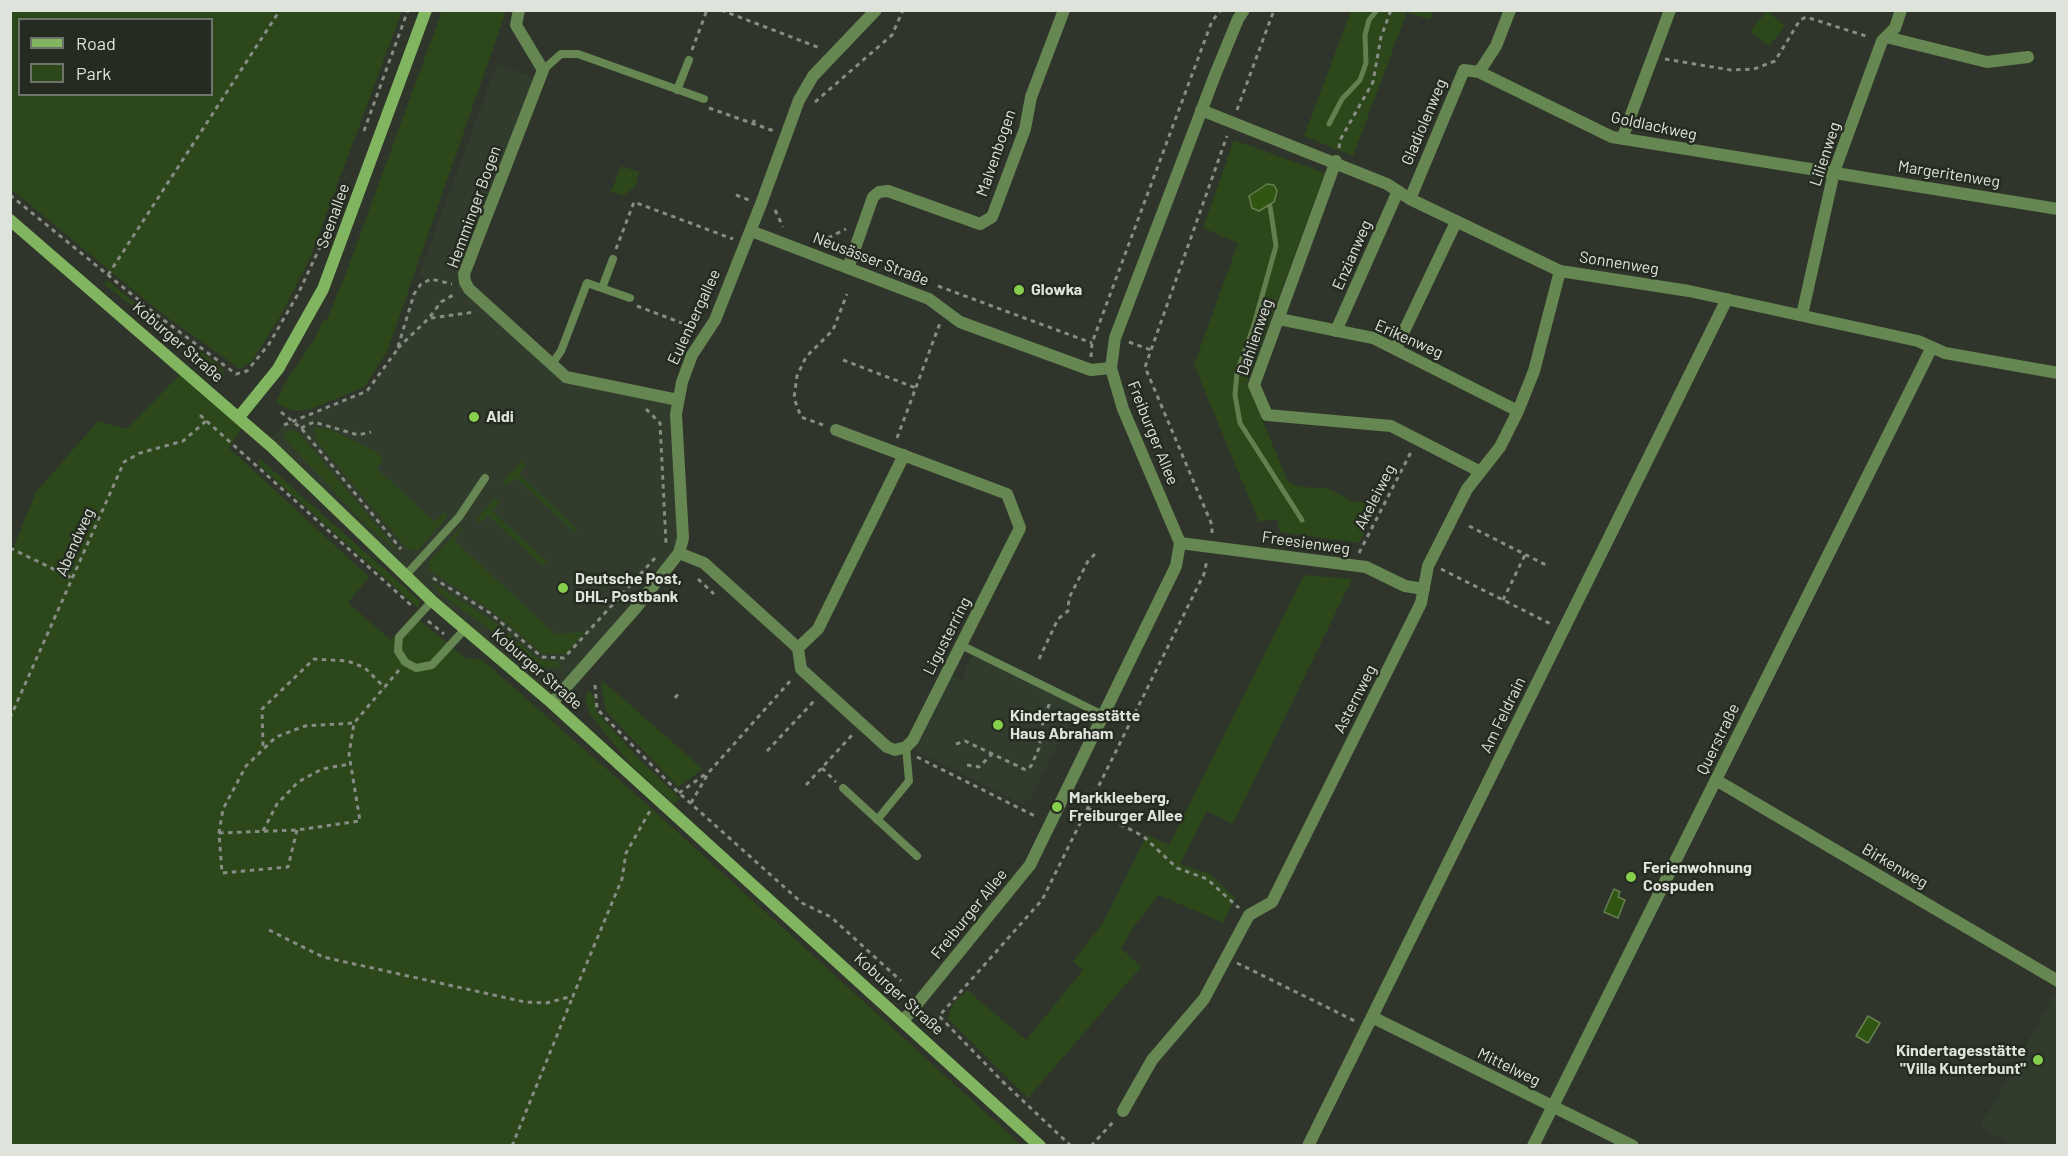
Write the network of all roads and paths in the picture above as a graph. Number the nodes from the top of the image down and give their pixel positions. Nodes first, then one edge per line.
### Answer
1 (280, 10) edge
2 (408, 10) edge
3 (426, 10) edge
4 (519, 10) edge
5 (707, 10) edge
6 (721, 10) edge
7 (876, 10) edge
8 (903, 10) edge
9 (1064, 10) edge
10 (1221, 10) edge
11 (1244, 10) edge
12 (1274, 10) edge
13 (1391, 10) edge
14 (1510, 10) edge
15 (1670, 10) edge
16 (1901, 10) edge
17 (1884, 39) junction
18 (1653, 57) junction
19 (2028, 57) dead end
20 (830, 59) junction
21 (688, 60) joint
22 (543, 70) junction
23 (1479, 72) junction
24 (677, 90) junction
25 (704, 99) joint
26 (814, 103) dead end
27 (1202, 110) junction
28 (755, 118) dead end
29 (1232, 122) junction
30 (753, 124) junction
31 (364, 132) dead end
32 (786, 136) junction
33 (1622, 139) junction
34 (1336, 161) junction
35 (1834, 172) junction
36 (1398, 191) junction
37 (10, 195) edge
38 (1410, 199) junction
39 (774, 209) dead end
40 (2058, 209) edge
41 (10, 220) edge
42 (850, 220) dead end
43 (1456, 222) junction
44 (330, 225) dead end
45 (791, 230) dead end
46 (751, 231) junction
47 (811, 238) dead end
48 (821, 242) junction
49 (746, 244) junction
50 (853, 255) junction
51 (613, 259) joint
52 (848, 268) junction
53 (1560, 271) junction
54 (108, 275) junction
55 (465, 282) junction
56 (449, 284) junction
57 (936, 286) dead end
58 (602, 288) junction
59 (455, 294) junction
60 (847, 294) dead end
61 (630, 298) joint
62 (1727, 299) junction
63 (461, 300) dead end
64 (468, 306) dead end
65 (945, 311) junction
66 (475, 312) junction
67 (1802, 315) junction
68 (679, 316) dead end
69 (429, 318) junction
70 (1279, 319) junction
71 (483, 320) dead end
72 (677, 321) junction
73 (708, 332) junction
74 (1336, 332) junction
75 (1092, 343) junction
76 (1932, 347) junction
77 (1396, 348) junction
78 (397, 350) junction
79 (843, 360) dead end
80 (552, 364) junction
81 (1111, 368) junction
82 (1091, 370) junction
83 (2058, 373) edge
84 (916, 388) junction
85 (678, 400) junction
86 (642, 407) dead end
87 (1518, 411) junction
88 (281, 412) dead end
89 (200, 415) dead end
90 (239, 417) junction
91 (206, 421) junction
92 (293, 421) junction
93 (284, 425) dead end
94 (301, 428) junction
95 (836, 430) joint
96 (371, 432) dead end
97 (1418, 439) junction
98 (898, 453) junction
99 (1479, 471) junction
100 (485, 478) dead end
101 (1469, 526) dead end
102 (1180, 543) junction
103 (1211, 547) junction
104 (10, 548) edge
105 (401, 549) dead end
106 (662, 550) dead end
107 (1098, 552) dead end
108 (679, 553) junction
109 (658, 555) dead end
110 (1526, 555) junction
111 (1353, 565) junction
112 (1546, 565) dead end
113 (1428, 566) junction
114 (406, 575) junction
115 (72, 578) junction
116 (433, 578) dead end
117 (1424, 589) junction
118 (1503, 600) junction
119 (432, 601) junction
120 (420, 614) junction
121 (465, 629) junction
122 (1563, 630) junction
123 (453, 642) junction
124 (961, 645) junction
125 (798, 648) junction
126 (1039, 659) dead end
127 (405, 662) junction
128 (801, 669) junction
129 (595, 685) dead end
130 (385, 688) junction
131 (1049, 688) junction
132 (824, 690) junction
133 (679, 693) dead end
134 (675, 698) dead end
135 (552, 703) junction
136 (1103, 715) junction
137 (10, 718) edge
138 (354, 723) junction
139 (862, 724) junction
140 (956, 744) dead end
141 (263, 747) junction
142 (906, 747) junction
143 (767, 751) dead end
144 (992, 754) junction
145 (350, 764) junction
146 (967, 765) dead end
147 (822, 768) junction
148 (709, 772) junction
149 (1716, 780) junction
150 (806, 785) dead end
151 (843, 789) joint
152 (679, 793) junction
153 (657, 800) junction
154 (691, 803) junction
155 (1088, 808) junction
156 (877, 820) junction
157 (1050, 823) junction
158 (297, 830) junction
159 (264, 831) junction
160 (219, 833) junction
161 (917, 856) dead end
162 (1249, 915) junction
163 (269, 930) dead end
164 (1227, 958) junction
165 (902, 981) dead end
166 (2058, 981) edge
167 (573, 996) junction
168 (1372, 1017) junction
169 (904, 1020) junction
170 (1552, 1107) junction
171 (1123, 1111) joint
172 (512, 1146) edge
173 (1040, 1146) edge
174 (1071, 1146) edge
175 (1091, 1146) edge
176 (1308, 1146) edge
177 (1533, 1146) edge
178 (1633, 1146) edge

1 - 54 path
2 - 31 path
3 - 90 main road, Seenallee
4 - 22 street
5 - 21 path
6 - 20 path
7 - 20 street, Eulenbergallee
8 - 26 path
9 - 50 street, Malvenbogen
10 - 75 path
11 - 27 street, Freiburger Allee
12 - 29 path
13 - 34 path
14 - 23 street, Gladiolenweg
15 - 18 street
16 - 17 street, Lilienweg
17 - 18 path
17 - 19 street
17 - 35 street, Lilienweg
18 - 33 street
20 - 32 street, Eulenbergallee
21 - 24 lane
22 - 24 lane
22 - 55 street, Hemminger Bogen
23 - 33 street, Goldlackweg
23 - 38 street, Gladiolenweg
24 - 25 lane
25 - 30 path
27 - 29 street, Sonnenweg
27 - 81 street, Freiburger Allee
28 - 30 path
29 - 34 street, Sonnenweg
29 - 103 path
30 - 32 path
32 - 46 street, Eulenbergallee
33 - 35 street, Goldlackweg
34 - 36 street, Sonnenweg
34 - 70 street, Dahlienweg
35 - 40 street, Margeritenweg
35 - 67 street, Lilienweg
36 - 38 street, Sonnenweg
36 - 74 street, Enzianweg
37 - 54 path
38 - 43 street, Sonnenweg
39 - 45 path
41 - 90 main road, Koburger Straße
42 - 48 path
43 - 53 street, Sonnenweg
43 - 77 street
44 - 54 path
46 - 49 street, Eulenbergallee
46 - 52 street, Neusässer Straße
47 - 48 path
48 - 50 path
49 - 51 path
49 - 73 street, Eulenbergallee
50 - 52 street, Malvenbogen
51 - 58 lane
52 - 65 street, Neusässer Straße
53 - 62 street, Sonnenweg
53 - 87 street, Asternweg
55 - 56 path
55 - 80 street, Hemminger Bogen
56 - 59 path
56 - 78 path
57 - 75 path
58 - 61 lane
58 - 80 lane
59 - 63 path
59 - 69 path
60 - 95 path
61 - 72 path
62 - 67 street, Sonnenweg
62 - 122 street, Am Feldrain
64 - 66 path
65 - 82 street, Neusässer Straße
65 - 84 path
66 - 69 path
66 - 71 path
67 - 76 street, Sonnenweg
68 - 72 path
69 - 78 path
70 - 74 street, Erikenweg
70 - 97 street, Dahlienweg
72 - 73 path
73 - 85 street, Eulenbergallee
74 - 77 street, Erikenweg
75 - 82 path
76 - 83 street, Sonnenweg
76 - 149 street, Querstraße
77 - 87 street, Erikenweg
78 - 92 path
79 - 84 path
80 - 85 street, Hemminger Bogen
81 - 82 street, Neusässer Straße
81 - 102 street, Freiburger Allee
84 - 98 path
85 - 108 street, Eulenbergallee
86 - 106 path
87 - 99 street, Asternweg
88 - 92 path
89 - 91 path
90 - 114 main road, Koburger Straße
91 - 115 path, Abendweg
91 - 120 path
92 - 93 path
92 - 94 path
94 - 96 path
94 - 105 path
95 - 98 street, Ligusterring
97 - 99 street, Dahlienweg
97 - 111 path, Akeleiweg
98 - 124 street, Ligusterring
98 - 125 street
99 - 113 street, Asternweg
100 - 114 lane
101 - 110 path
102 - 103 street, Freesienweg
102 - 136 street, Freiburger Allee
103 - 111 street, Freesienweg
103 - 155 path
104 - 115 path
107 - 126 path
108 - 125 street
108 - 135 street
109 - 116 path
110 - 112 path
110 - 118 path
111 - 117 street, Freesienweg
113 - 117 street, Asternweg
113 - 118 path
114 - 119 main road, Koburger Straße
115 - 137 path, Abendweg
117 - 162 street, Asternweg
118 - 122 path
119 - 120 lane
119 - 121 main road, Koburger Straße
120 - 123 path
120 - 127 lane
121 - 123 lane
121 - 135 main road, Koburger Straße
122 - 168 street, Am Feldrain
123 - 127 lane
124 - 131 lane
124 - 142 street, Ligusterring
125 - 128 street
127 - 130 path
128 - 132 street
128 - 148 path
129 - 152 path
130 - 138 path
130 - 141 path
131 - 136 lane
131 - 144 path
132 - 139 street
132 - 143 path
133 - 134 path
135 - 153 main road, Koburger Straße
136 - 157 street, Freiburger Allee
138 - 141 path
138 - 145 path
139 - 142 street
139 - 147 path
140 - 144 path
141 - 160 path
142 - 156 lane
142 - 157 path
144 - 146 path
145 - 158 path
145 - 159 path
147 - 150 path
147 - 151 path
148 - 152 path
148 - 154 path
149 - 166 street, Birkenweg
149 - 170 street, Querstraße
151 - 156 lane
152 - 154 path
153 - 167 path
153 - 169 main road, Koburger Straße
154 - 165 path
155 - 162 path
155 - 174 path
156 - 161 lane
157 - 169 street, Freiburger Allee
158 - 159 path
158 - 160 path
159 - 160 path
162 - 164 street, Asternweg
163 - 167 path
164 - 168 path
164 - 171 street, Asternweg
167 - 172 path
168 - 170 street, Mittelweg
168 - 176 street, Am Feldrain
169 - 173 main road, Koburger Straße
170 - 177 street, Querstraße
170 - 178 street, Mittelweg
171 - 175 path

